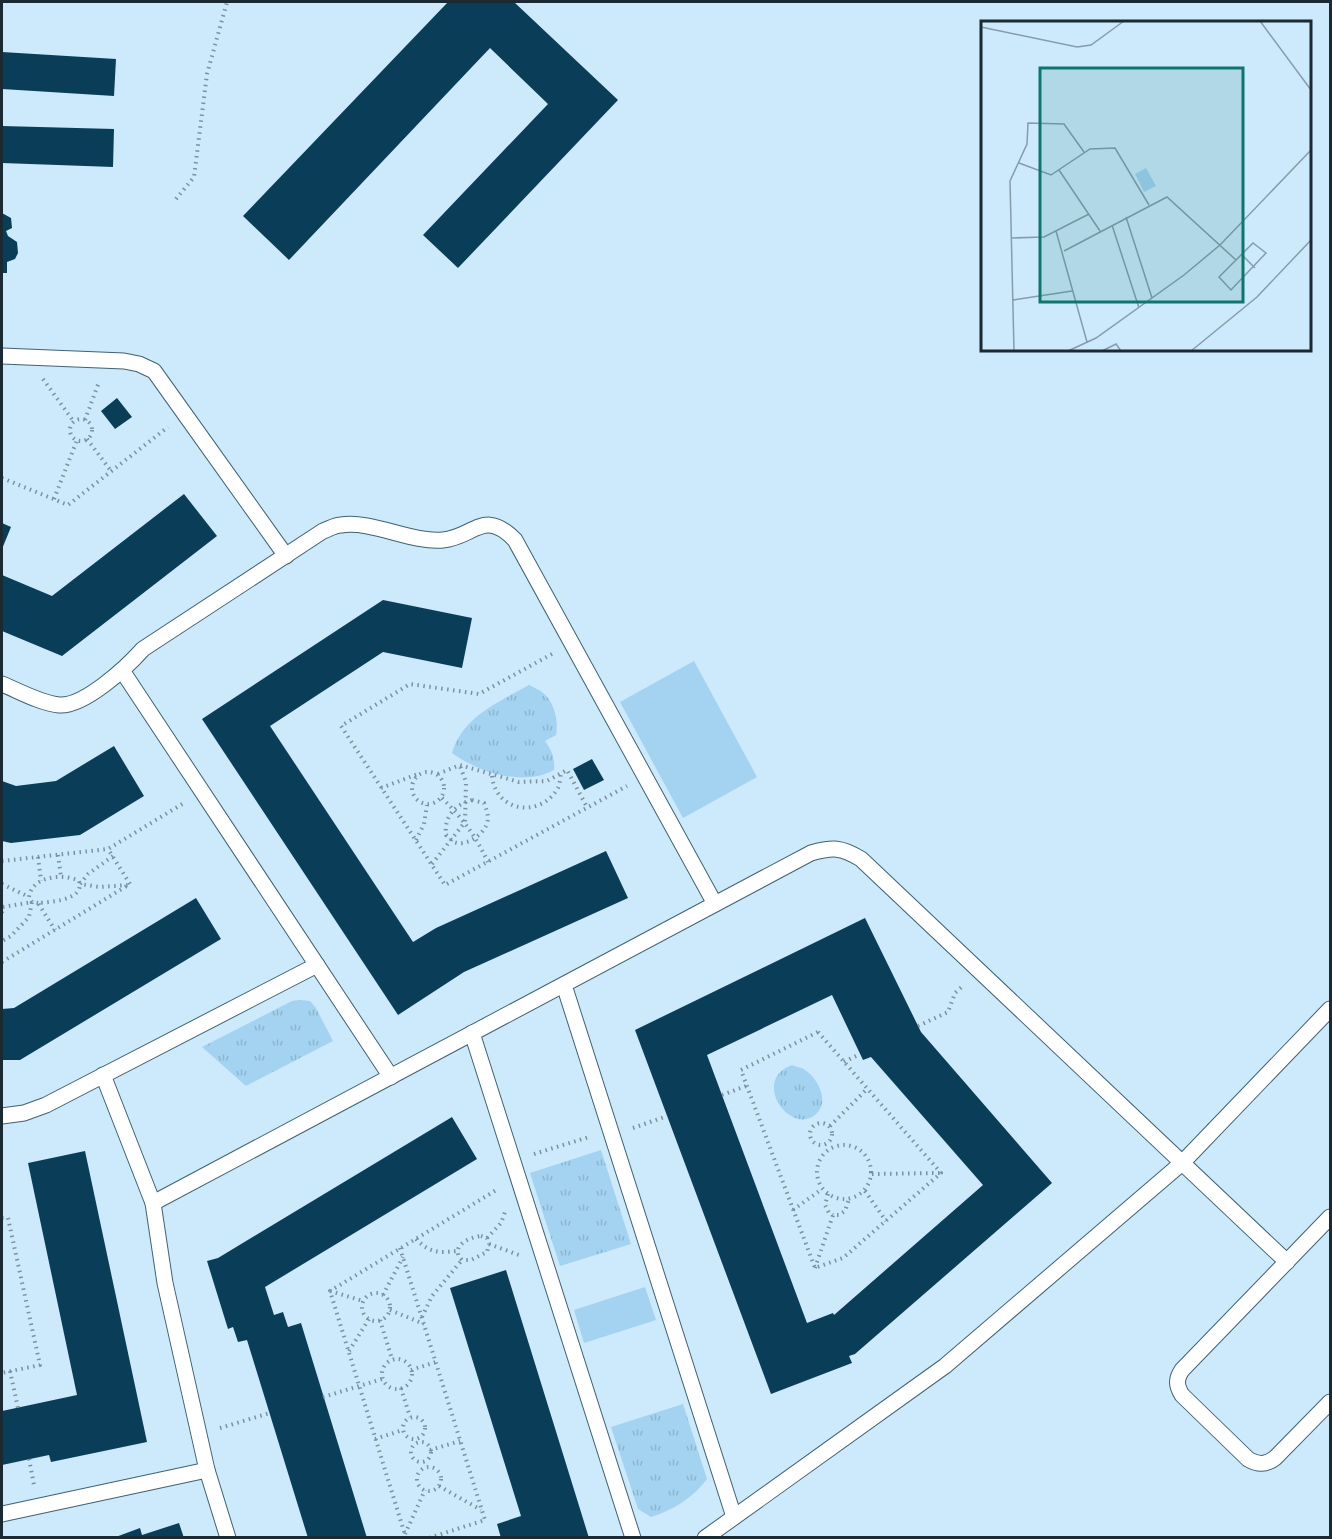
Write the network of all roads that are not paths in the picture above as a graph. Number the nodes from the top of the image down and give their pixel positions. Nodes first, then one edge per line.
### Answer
1 (2, 356) edge
2 (286, 556) junction
3 (123, 672) junction
4 (2, 684) edge
5 (714, 904) junction
6 (317, 965) junction
7 (564, 985) junction
8 (1330, 1009) edge
9 (472, 1033) junction
10 (103, 1075) junction
11 (391, 1077) junction
12 (2, 1116) edge
13 (1182, 1163) junction
14 (153, 1203) junction
15 (1327, 1227) edge
16 (1287, 1262) junction
17 (1330, 1402) edge
18 (207, 1470) junction
19 (2, 1514) edge
20 (734, 1516) junction
21 (228, 1538) edge
22 (633, 1538) edge
23 (705, 1538) edge

1 - 2 lane
2 - 3 lane
2 - 5 lane
3 - 4 lane
3 - 6 lane
5 - 7 lane
5 - 13 lane
6 - 10 lane
6 - 11 lane
7 - 9 lane
7 - 20 lane
8 - 13 lane
9 - 11 lane
9 - 22 lane
10 - 12 lane
10 - 14 lane
11 - 14 lane
13 - 16 lane
13 - 20 lane
14 - 18 lane
15 - 16 lane
16 - 17 lane
18 - 19 lane
18 - 21 lane
20 - 23 lane

